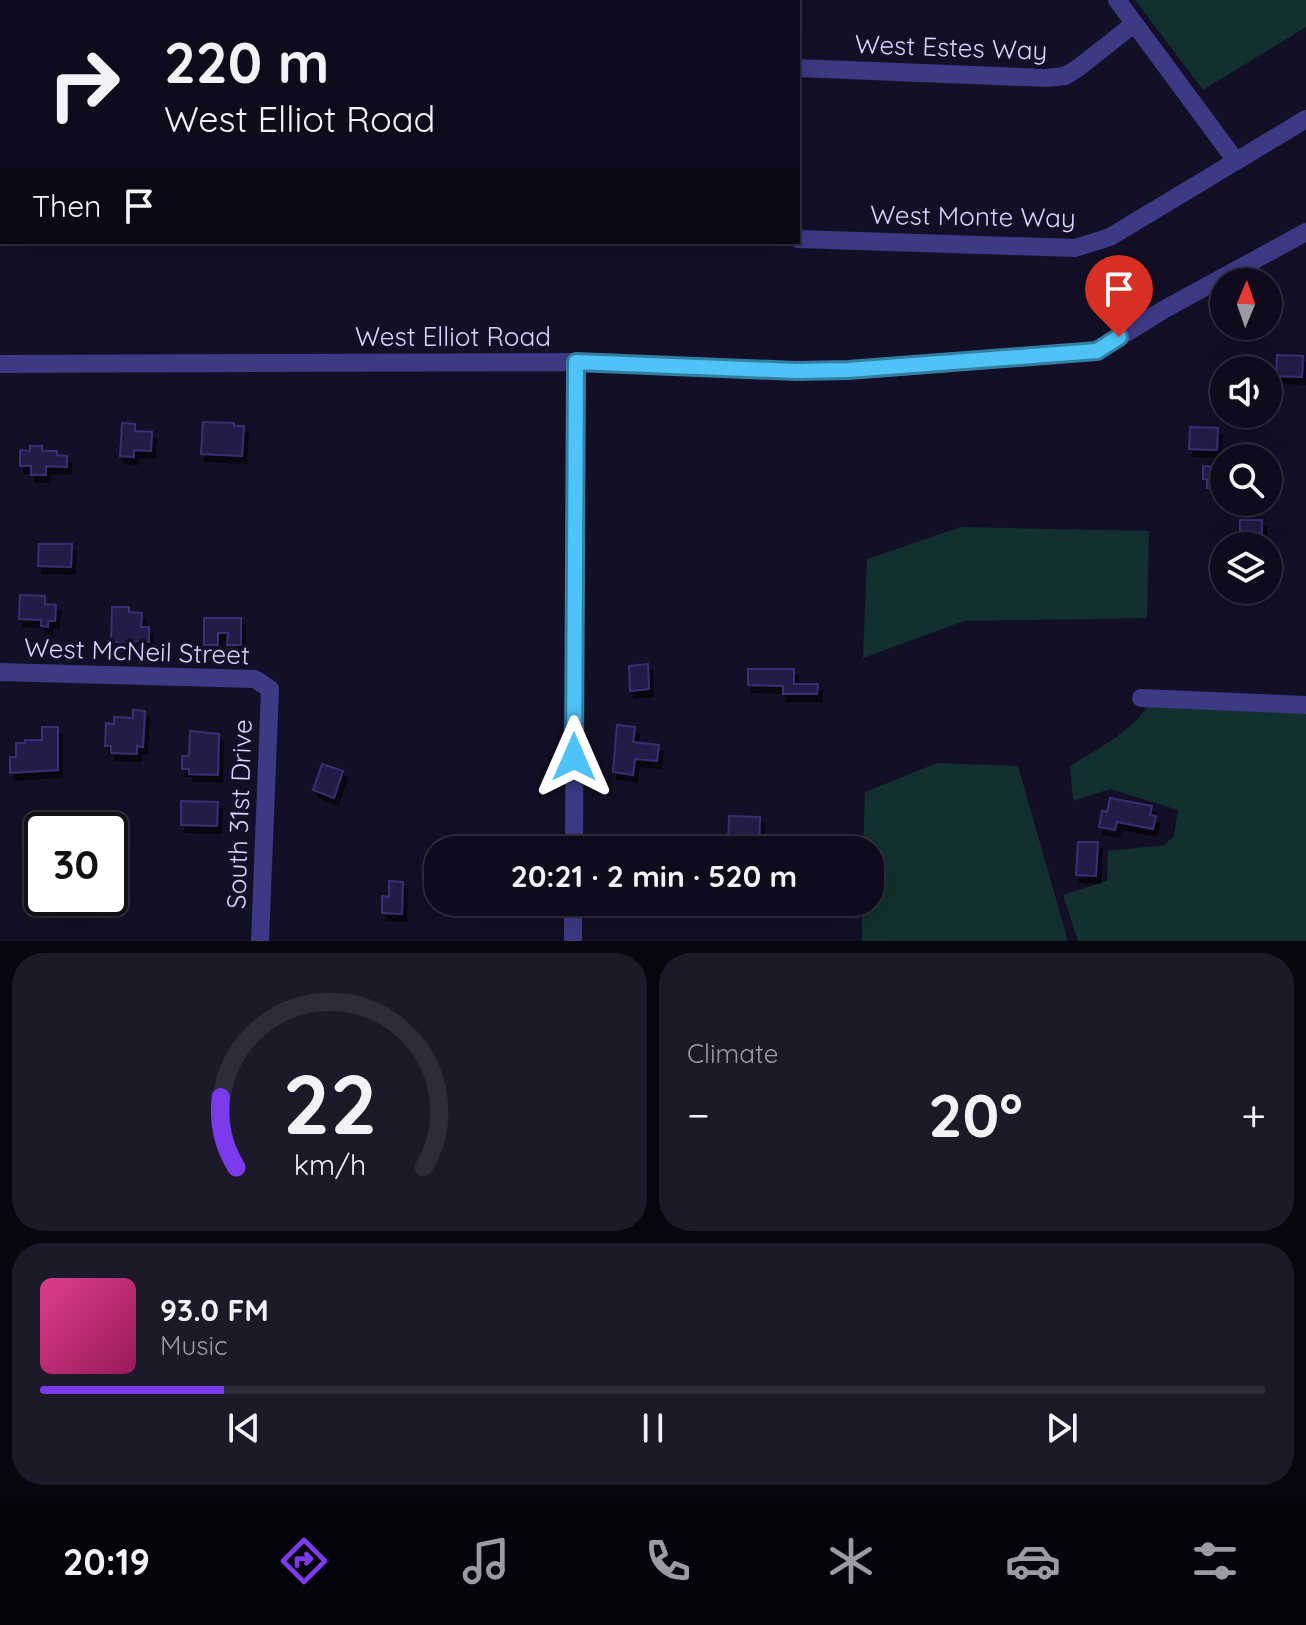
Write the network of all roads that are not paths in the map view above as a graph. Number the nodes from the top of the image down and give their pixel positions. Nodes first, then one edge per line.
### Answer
1 (1117, 0) edge
2 (1134, 24) junction
3 (800, 68) edge
4 (1306, 119) edge
5 (1236, 161) junction
6 (1306, 232) edge
7 (800, 239) edge
8 (576, 362) junction
9 (0, 364) edge
10 (0, 672) edge
11 (270, 689) joint
12 (1141, 698) dead end
13 (1306, 705) edge
14 (574, 836) edge
15 (573, 916) edge
16 (260, 941) edge
17 (573, 941) edge

1 - 2 street
2 - 3 street, West Estes Way
2 - 5 street
4 - 5 street, West Monte Way
5 - 7 street, West Monte Way
6 - 8 street, West Elliot Road
8 - 9 street, West Elliot Road
8 - 14 street
10 - 11 street, West McNeil Street
11 - 16 street, South 31st Drive
12 - 13 street
15 - 17 street

